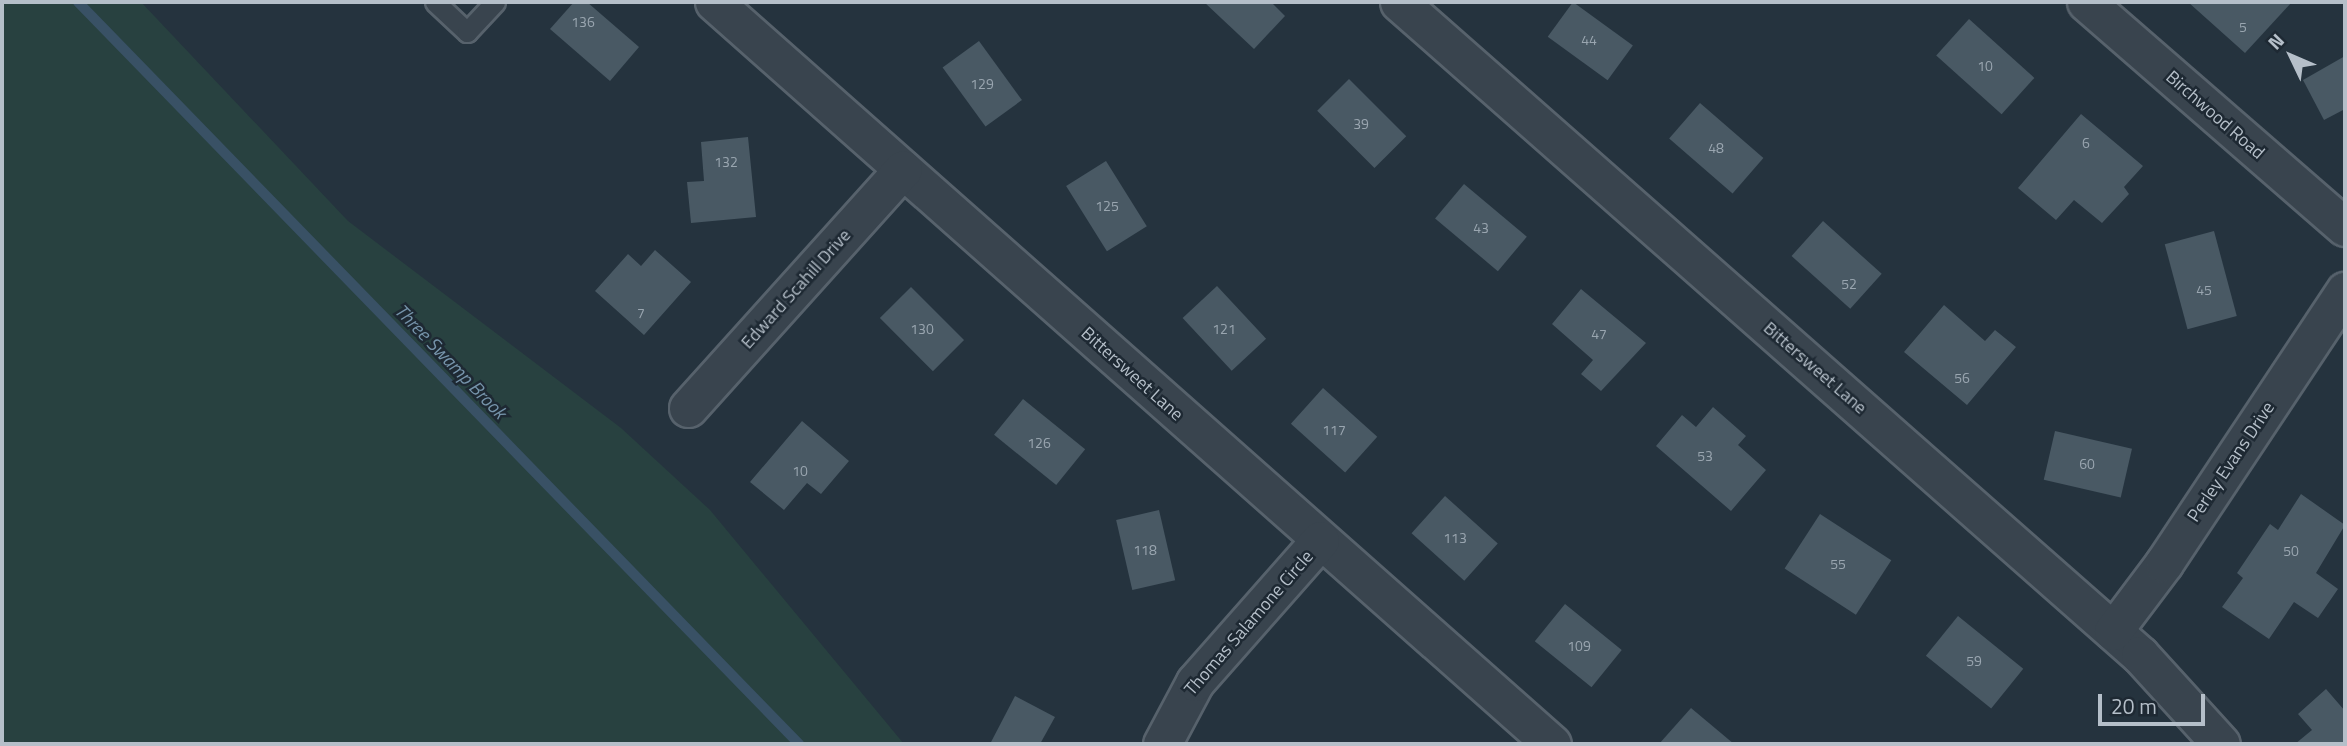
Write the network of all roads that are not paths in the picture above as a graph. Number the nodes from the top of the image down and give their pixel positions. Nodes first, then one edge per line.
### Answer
1 (435, 2) edge
2 (495, 2) edge
3 (714, 2) edge
4 (1399, 2) edge
5 (2086, 2) edge
6 (903, 169) junction
7 (2345, 227) edge
8 (2345, 291) edge
9 (688, 408) dead end
10 (1320, 540) junction
11 (2113, 631) junction
12 (1161, 744) edge
13 (1552, 744) edge
14 (2221, 744) edge

1 - 2 lane
3 - 6 street, Bittersweet Lane
4 - 11 street, Bittersweet Lane
5 - 7 street, Birchwood Road
6 - 9 street, Edward Scahill Drive
6 - 10 street, Bittersweet Lane
8 - 11 street, Perley Evans Drive
10 - 12 street, Thomas Salamone Circle
10 - 13 street, Bittersweet Lane
11 - 14 street, Bittersweet Lane

